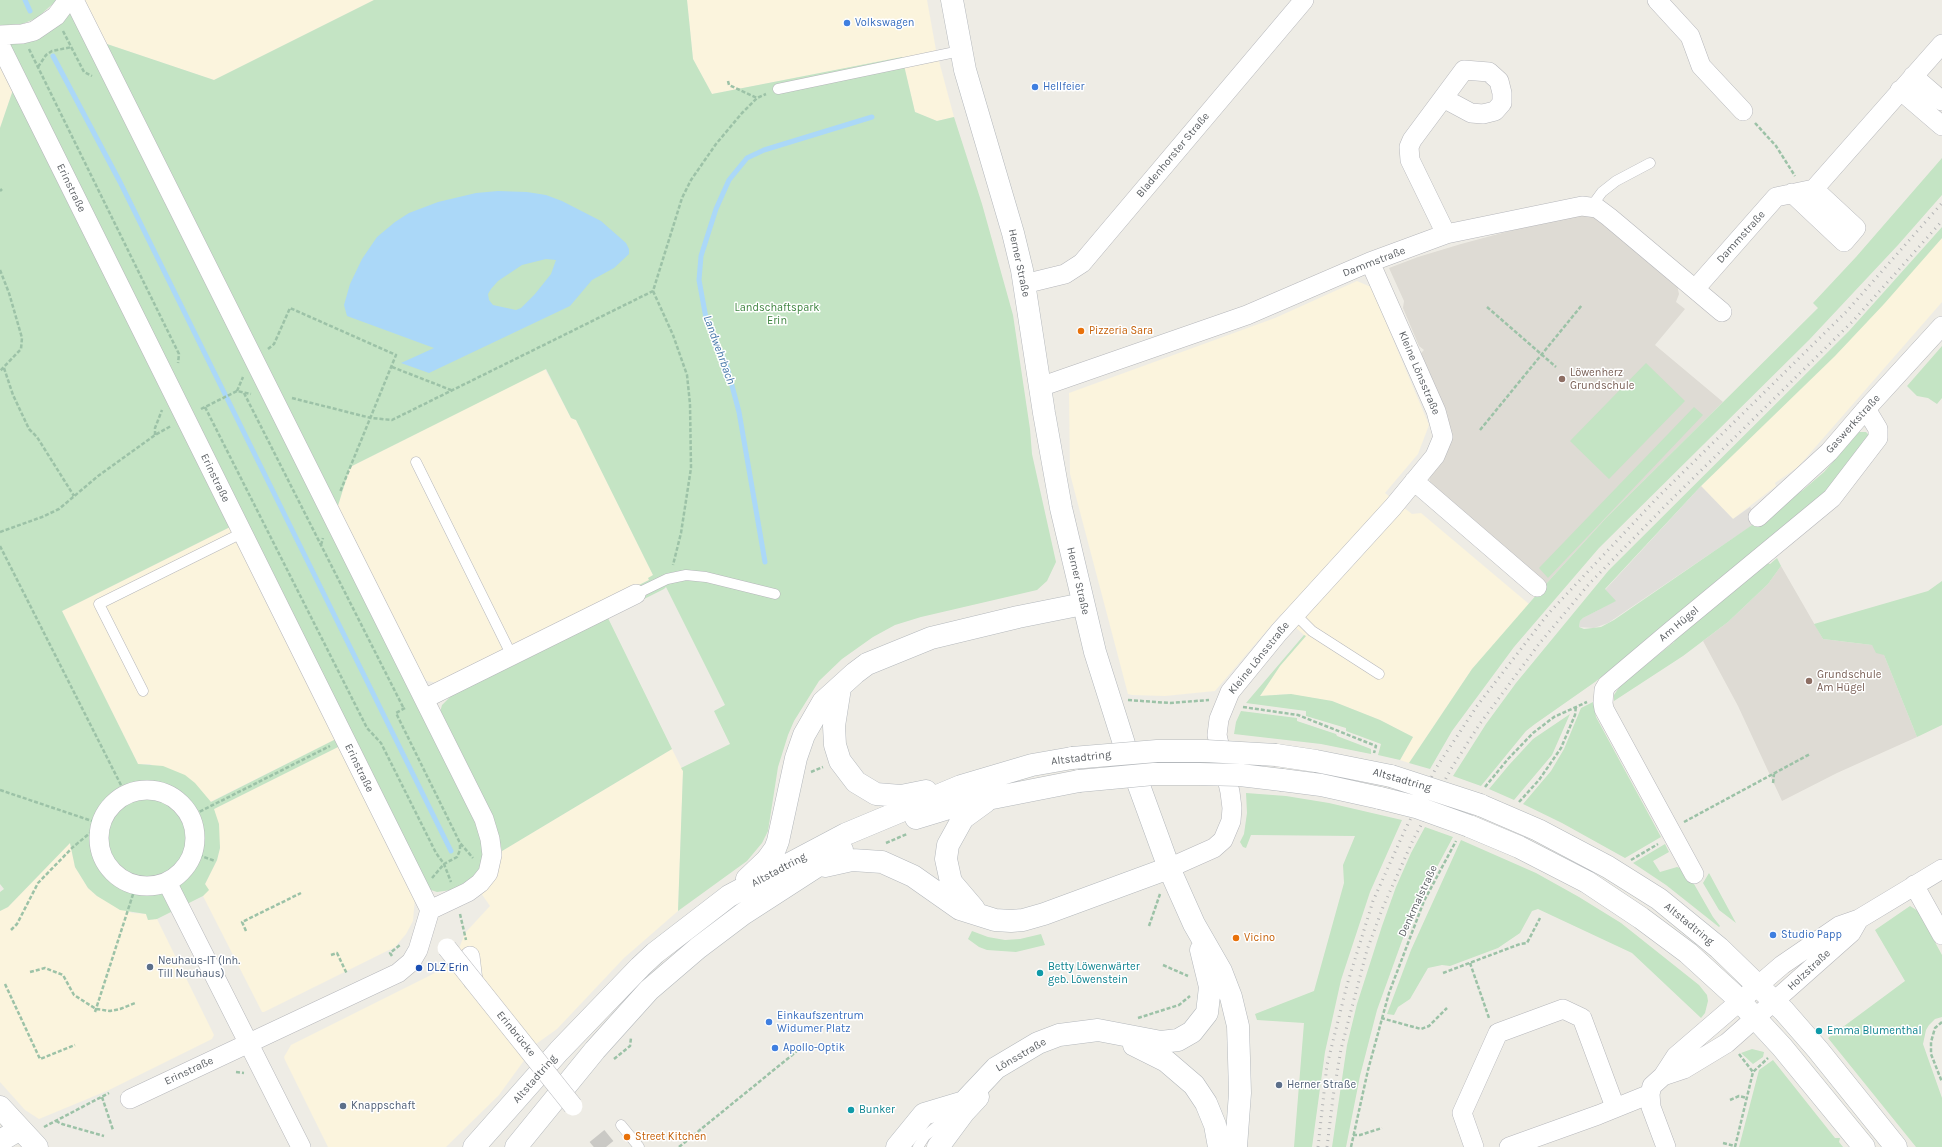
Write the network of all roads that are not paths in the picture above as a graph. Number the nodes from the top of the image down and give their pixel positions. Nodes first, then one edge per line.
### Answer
1 (68, 0) edge
2 (74, 0) edge
3 (952, 0) edge
4 (1304, 0) edge
5 (1657, 0) edge
6 (0, 35) edge
7 (1942, 44) edge
8 (0, 45) edge
9 (960, 51) junction
10 (1913, 76) junction
11 (778, 89) road end
12 (1900, 90) junction
13 (1443, 98) dead end
14 (1942, 101) edge
15 (1743, 111) road end
16 (1942, 126) edge
17 (1650, 163) dead end
18 (1591, 207) junction
19 (1446, 234) junction
20 (1370, 262) junction
21 (1024, 284) junction
22 (1695, 289) junction
23 (1722, 312) dead end
24 (1942, 326) edge
25 (1040, 387) junction
26 (1866, 409) junction
27 (416, 462) dead end
28 (1414, 481) junction
29 (1758, 517) dead end
30 (242, 533) junction
31 (1536, 587) dead end
32 (636, 594) joint
33 (775, 594) dead end
34 (1083, 604) junction
35 (1295, 614) junction
36 (512, 656) junction
37 (1379, 674) dead end
38 (840, 688) junction
39 (143, 691) dead end
40 (424, 699) junction
41 (961, 786) junction
42 (990, 798) junction
43 (817, 867) junction
44 (1169, 868) junction
45 (1942, 869) edge
46 (1694, 874) dead end
47 (166, 882) junction
48 (1914, 885) junction
49 (729, 896) junction
50 (430, 910) junction
51 (978, 915) junction
52 (1859, 919) junction
53 (1194, 924) junction
54 (1942, 935) edge
55 (447, 948) dead end
56 (469, 951) road end
57 (473, 981) junction
58 (1757, 986) junction
59 (1740, 1002) junction
60 (1774, 1002) junction
61 (1755, 1018) junction
62 (1089, 1036) junction
63 (249, 1044) junction
64 (1663, 1076) junction
65 (1650, 1094) junction
66 (130, 1099) dead end
67 (573, 1106) dead end
68 (0, 1107) edge
69 (1615, 1107) junction
70 (964, 1112) junction
71 (621, 1125) dead end
72 (31, 1139) edge
73 (2, 1141) edge
74 (300, 1147) edge
75 (474, 1147) edge
76 (516, 1147) edge
77 (639, 1147) edge
78 (897, 1147) edge
79 (918, 1147) edge
80 (938, 1147) edge
81 (1219, 1147) edge
82 (1236, 1147) edge
83 (1474, 1147) edge
84 (1509, 1147) edge
85 (1666, 1147) edge
86 (1864, 1147) edge
87 (1896, 1147) edge

1 - 6 street
2 - 40 street
3 - 9 main road, Herner Straße
4 - 21 street, Bladenhorster Straße
5 - 15 street
7 - 10 street, Dammstraße
8 - 30 street, Erinstraße
9 - 11 lane
9 - 21 main road, Herner Straße
10 - 12 street, Dammstraße
10 - 14 street
12 - 16 street
12 - 22 street, Dammstraße
13 - 19 street
17 - 18 lane
18 - 19 street, Dammstraße
18 - 22 street, Dammstraße
19 - 20 street, Dammstraße
20 - 25 street, Dammstraße
20 - 28 street, Kleine Lönsstraße
21 - 25 main road, Herner Straße
22 - 23 street, Dammstraße
24 - 26 street, Gaswerkstraße
25 - 34 main road, Herner Straße
26 - 29 street, Gaswerkstraße
26 - 46 street, Am Hügel
27 - 36 lane
28 - 31 street
28 - 35 street, Kleine Lönsstraße
30 - 39 lane
30 - 50 street, Erinstraße
32 - 33 lane
32 - 36 street
34 - 38 main road
34 - 44 main road, Herner Straße
35 - 37 lane
35 - 44 street, Kleine Lönsstraße
36 - 40 street
38 - 41 main road
38 - 49 main road
40 - 50 street
41 - 49 main road, Altstadtring
41 - 58 main road, Altstadtring, bridge
42 - 43 main road, Altstadtring
42 - 51 main road
42 - 59 main road, Altstadtring, bridge
43 - 51 main road
43 - 76 main road, Altstadtring
44 - 51 main road
44 - 53 main road, Herner Straße
45 - 48 street, Holzstraße
47 - 47 street
47 - 63 street
48 - 52 street, Holzstraße
48 - 54 street
49 - 75 main road, Altstadtring
50 - 63 street, Erinstraße
52 - 58 street, Holzstraße
52 - 60 street, Holzstraße
53 - 62 main road, Lönsstraße
53 - 82 main road, Herner Straße
55 - 57 street, Erinbrücke, bridge
56 - 57 street
57 - 67 street, Erinbrücke, bridge
58 - 59 street
58 - 60 main road, Altstadtring
59 - 61 main road, Altstadtring
59 - 64 street
60 - 61 street
60 - 87 main road, Altstadtring
61 - 64 street
61 - 86 main road, Altstadtring
62 - 70 main road, Lönsstraße
62 - 78 main road, Lönsstraße
62 - 81 main road, Lönsstraße
63 - 66 street, Erinstraße
63 - 74 street
64 - 65 street
65 - 69 street
65 - 85 street
68 - 72 main road
69 - 83 street
69 - 84 street
70 - 79 lane
70 - 80 main road, Lönsstraße
71 - 77 lane
72 - 73 main road

